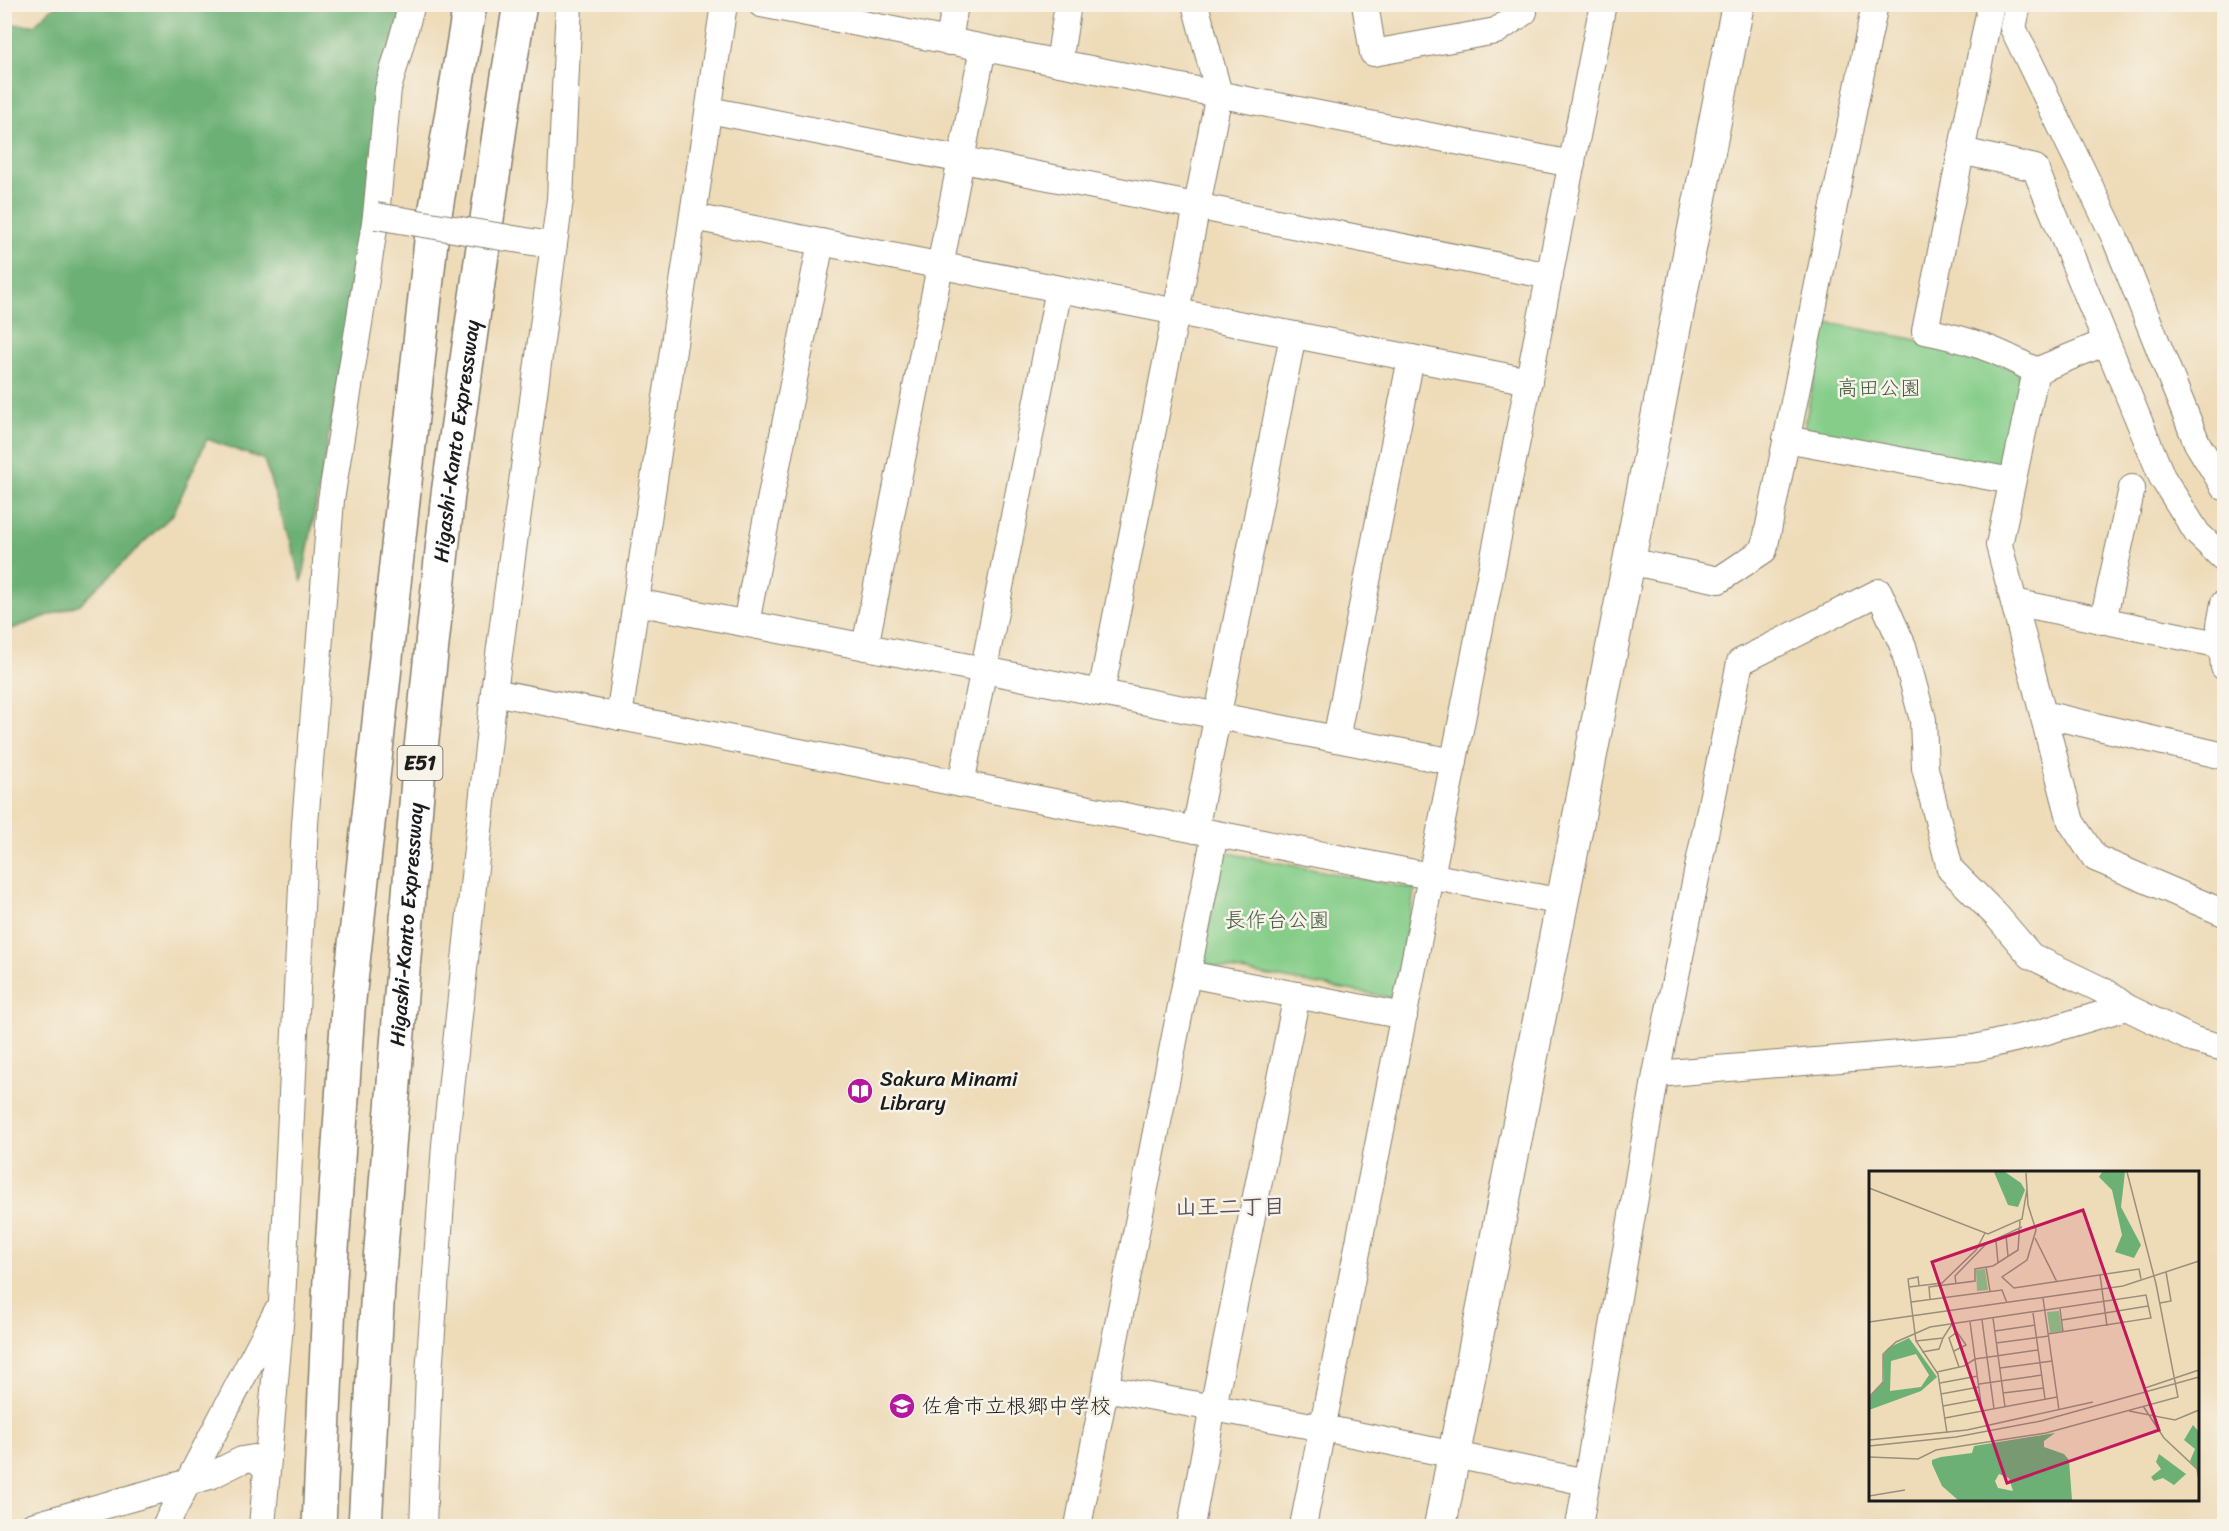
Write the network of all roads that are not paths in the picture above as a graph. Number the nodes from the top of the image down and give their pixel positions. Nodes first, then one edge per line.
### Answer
1 (412, 4) edge
2 (470, 4) edge
3 (520, 4) edge
4 (569, 4) edge
5 (724, 4) edge
6 (761, 4) edge
7 (955, 4) edge
8 (1068, 4) edge
9 (1195, 4) edge
10 (1365, 4) edge
11 (1521, 4) edge
12 (1604, 4) edge
13 (1738, 4) edge
14 (1875, 4) edge
15 (1992, 4) edge
16 (2018, 4) edge
17 (836, 12) edge
18 (949, 42) junction
19 (983, 48) junction
20 (1059, 63) junction
21 (1219, 94) junction
22 (709, 111) junction
23 (1962, 151) junction
24 (961, 160) junction
25 (1572, 164) junction
26 (1197, 206) junction
27 (376, 216) junction
28 (693, 217) junction
29 (821, 242) junction
30 (546, 244) junction
31 (940, 266) junction
32 (1550, 276) junction
33 (1059, 289) junction
34 (1176, 312) junction
35 (1293, 335) junction
36 (2106, 342) junction
37 (1411, 358) junction
38 (2036, 371) junction
39 (1529, 381) junction
40 (1786, 439) junction
41 (2012, 481) junction
42 (2224, 487) edge
43 (2132, 488) dead end
44 (2224, 559) edge
45 (1629, 561) junction
46 (636, 602) junction
47 (2014, 602) junction
48 (2224, 603) edge
49 (2103, 621) junction
50 (746, 623) junction
51 (865, 647) junction
52 (2223, 656) edge
53 (984, 670) junction
54 (494, 692) junction
55 (1101, 693) junction
56 (2043, 714) junction
57 (1217, 716) junction
58 (619, 717) junction
59 (1336, 739) junction
60 (2224, 756) edge
61 (1454, 762) junction
62 (961, 784) junction
63 (1205, 832) junction
64 (1431, 876) junction
65 (1562, 902) junction
66 (2224, 913) edge
67 (1188, 974) junction
68 (1297, 995) junction
69 (2126, 1007) junction
70 (1404, 1016) junction
71 (2224, 1048) edge
72 (1656, 1074) junction
73 (282, 1302) junction
74 (1105, 1388) junction
75 (1213, 1407) junction
76 (1323, 1428) junction
77 (1453, 1456) junction
78 (266, 1467) junction
79 (190, 1481) junction
80 (1586, 1482) junction
81 (32, 1527) edge
82 (165, 1527) edge
83 (262, 1527) edge
84 (319, 1527) edge
85 (365, 1527) edge
86 (423, 1527) edge
87 (1078, 1527) edge
88 (1191, 1527) edge
89 (1303, 1527) edge
90 (1440, 1527) edge
91 (1579, 1527) edge

1 - 27 street
2 - 84 highway, E51
3 - 85 highway, Higashi-Kanto Expressway / E51
4 - 30 street
5 - 22 street
6 - 17 street
7 - 18 street
8 - 20 street
9 - 21 street
10 - 11 street
12 - 25 street
13 - 45 street
14 - 40 street
15 - 23 street
16 - 42 street
17 - 18 street
18 - 19 street
19 - 20 street
19 - 24 street
20 - 21 street
21 - 25 street
21 - 26 street
22 - 24 street
22 - 28 street
23 - 36 street
23 - 38 street
24 - 26 street
24 - 31 street
25 - 32 street
26 - 32 street
26 - 34 street
27 - 30 street, bridge
27 - 73 street
28 - 29 street
28 - 46 street
29 - 31 street
29 - 50 street
30 - 54 street
31 - 33 street
31 - 51 street
32 - 39 street
33 - 34 street
33 - 53 street
34 - 35 street
34 - 55 street
35 - 37 street
35 - 57 street
36 - 38 street
36 - 44 street
37 - 39 street
37 - 59 street
38 - 41 street
39 - 61 street
40 - 41 street
40 - 45 street
41 - 47 street
43 - 49 street
45 - 65 street
46 - 50 street
46 - 58 street
47 - 49 street
47 - 56 street
48 - 52 street
49 - 52 street
50 - 51 street
51 - 53 street
53 - 55 street
53 - 62 street
54 - 58 street
54 - 86 street
55 - 57 street
56 - 60 street
56 - 66 street
57 - 59 street
57 - 63 street
58 - 62 street
59 - 61 street
61 - 64 street
62 - 63 street
63 - 64 street
63 - 67 street
64 - 65 street
64 - 70 street
65 - 77 street
67 - 68 street
67 - 74 street
68 - 70 street
68 - 75 street
69 - 71 street
69 - 72 street
69 - 72 street
70 - 76 street
72 - 80 street
73 - 78 street
73 - 79 street
74 - 75 street
74 - 87 street
75 - 76 street
75 - 88 street
76 - 77 street
76 - 89 street
77 - 80 street
77 - 90 street
78 - 79 street
78 - 83 street
79 - 81 street
79 - 82 street
80 - 91 street

